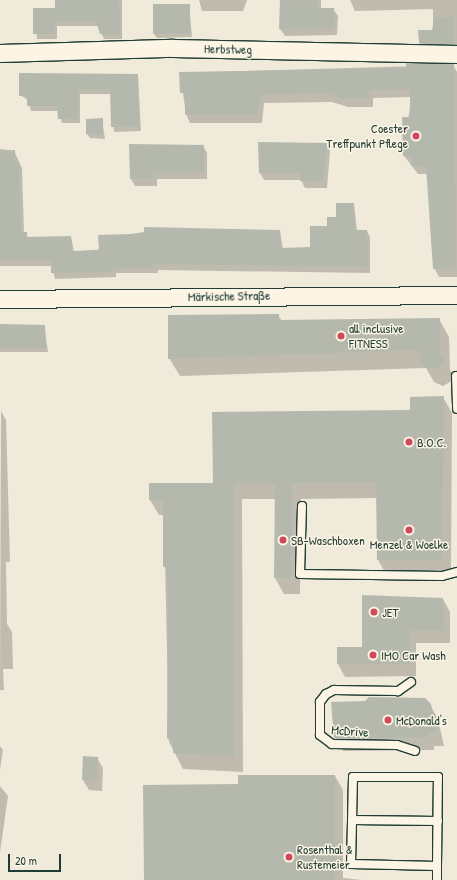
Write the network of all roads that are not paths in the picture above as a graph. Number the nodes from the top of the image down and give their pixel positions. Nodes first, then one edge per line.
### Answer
1 (0, 53) edge
2 (457, 54) edge
3 (457, 295) edge
4 (0, 299) edge
5 (456, 376) edge
6 (457, 409) edge
7 (302, 506) dead end
8 (457, 572) edge
9 (411, 682) dead end
10 (415, 751) dead end
11 (352, 820) junction
12 (438, 821) junction
13 (437, 866) junction
14 (437, 880) edge

1 - 2 street, Herbstweg
3 - 4 street, Märkische Straße
5 - 6 lane
7 - 8 lane
9 - 10 lane, McDrive
11 - 12 lane
11 - 12 lane
11 - 13 lane
12 - 13 lane
13 - 14 lane

